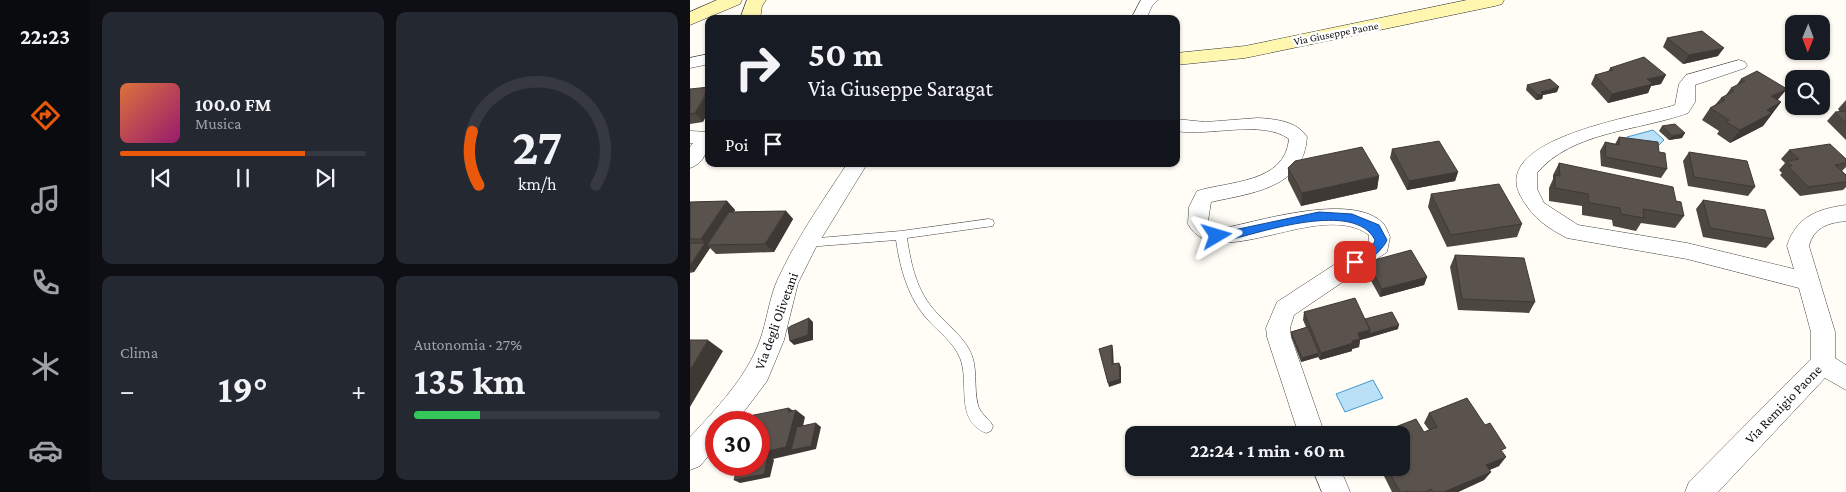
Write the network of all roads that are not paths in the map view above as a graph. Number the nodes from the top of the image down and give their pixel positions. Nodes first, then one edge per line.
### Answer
1 (733, 0) edge
2 (757, 0) edge
3 (1131, 0) edge
4 (1152, 0) edge
5 (1494, 0) edge
6 (751, 15) edge
7 (1125, 15) edge
8 (1140, 15) edge
9 (690, 19) edge
10 (690, 25) edge
11 (705, 27) edge
12 (1180, 59) edge
13 (705, 60) edge
14 (690, 64) edge
15 (1739, 65) dead end
16 (1180, 126) edge
17 (690, 137) edge
18 (690, 161) edge
19 (855, 167) edge
20 (1846, 213) edge
21 (989, 223) dead end
22 (901, 235) junction
23 (807, 243) junction
24 (1809, 282) junction
25 (1823, 363) junction
26 (1846, 379) edge
27 (729, 411) edge
28 (986, 426) dead end
29 (1309, 426) edge
30 (705, 440) edge
31 (690, 457) edge
32 (1329, 476) edge
33 (1336, 492) edge
34 (1699, 492) edge

1 - 9 street
2 - 6 street
3 - 7 street
4 - 8 street
5 - 12 street, Via Giuseppe Paone
10 - 11 street
13 - 14 street
15 - 24 street
16 - 29 street
17 - 18 street
19 - 23 street, Via degli Olivetani
20 - 24 street, Via Remigio Paone
21 - 22 lane
22 - 23 lane
22 - 28 lane
23 - 27 street, Via degli Olivetani
24 - 25 street, Via Remigio Paone
25 - 26 street
25 - 34 street, Via Remigio Paone
30 - 31 street
32 - 33 street

